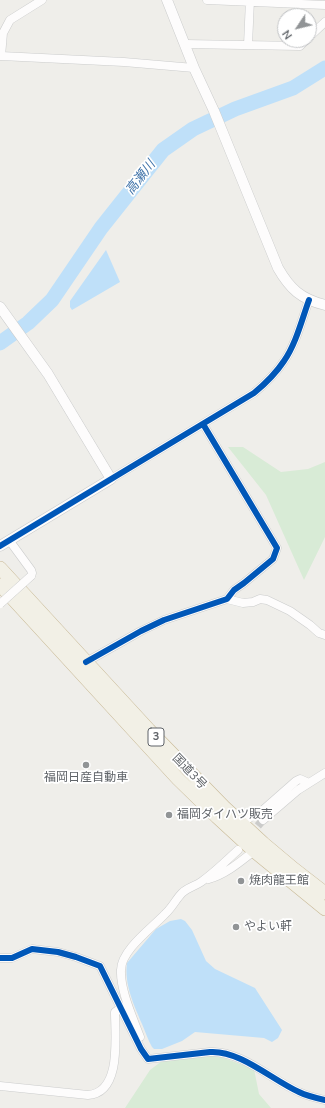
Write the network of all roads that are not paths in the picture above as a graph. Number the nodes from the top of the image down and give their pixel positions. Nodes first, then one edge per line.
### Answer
1 (42, 0) edge
2 (167, 0) edge
3 (207, 0) edge
4 (250, 1) edge
5 (325, 5) edge
6 (325, 22) edge
7 (317, 30) edge
8 (185, 44) junction
9 (248, 45) junction
10 (277, 46) edge
11 (1, 56) edge
12 (194, 68) junction
13 (309, 300) junction
14 (325, 305) edge
15 (0, 307) edge
16 (203, 424) junction
17 (111, 479) junction
18 (9, 540) junction
19 (0, 546) edge
20 (0, 568) edge
21 (0, 585) edge
22 (227, 599) junction
23 (0, 604) edge
24 (325, 635) edge
25 (86, 662) junction
26 (325, 773) edge
27 (309, 783) junction
28 (263, 820) tunnel mouth
29 (241, 823) junction
30 (238, 850) dead end
31 (254, 852) junction
32 (201, 882) junction
33 (325, 893) edge
34 (325, 909) edge
35 (0, 958) edge
36 (121, 1008) junction
37 (141, 1049) junction
38 (0, 1086) edge
39 (325, 1100) edge

1 - 11 street
2 - 8 street
3 - 4 street
4 - 5 street
4 - 9 street
6 - 7 street
8 - 9 street
8 - 12 street
9 - 10 street
11 - 12 street
12 - 13 street
13 - 14 street
13 - 16 street
15 - 17 street
16 - 17 street
16 - 22 street
17 - 18 street
18 - 19 street
18 - 23 street, bridge
20 - 25 highway, 国道3号 / 3
21 - 31 highway, 国道3号 / 3
22 - 24 street
22 - 25 street
25 - 29 highway, 国道3号 / 3
26 - 27 street
27 - 28 street
27 - 29 street
29 - 33 highway, 国道3号 / 3
30 - 32 street
31 - 32 street
31 - 34 highway, 国道3号 / 3
32 - 37 street
35 - 36 street
36 - 37 street
36 - 38 street
37 - 39 street

